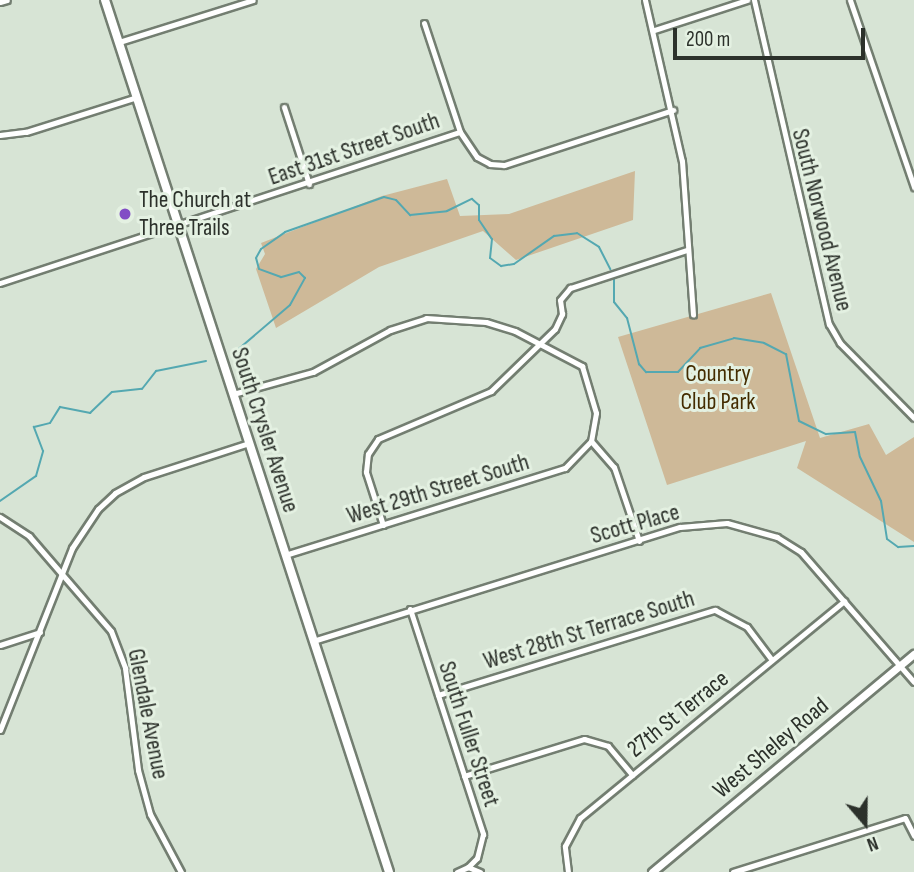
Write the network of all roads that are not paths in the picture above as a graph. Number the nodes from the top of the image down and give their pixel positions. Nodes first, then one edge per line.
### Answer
1 (7, 0) edge
2 (106, 0) edge
3 (253, 0) edge
4 (645, 0) edge
5 (747, 0) edge
6 (754, 0) edge
7 (850, 0) edge
8 (0, 2) edge
9 (239, 2) edge
10 (424, 23) dead end
11 (654, 30) junction
12 (119, 42) junction
13 (137, 97) junction
14 (284, 107) dead end
15 (673, 110) junction
16 (460, 132) junction
17 (0, 135) edge
18 (309, 184) junction
19 (914, 187) edge
20 (178, 224) junction
21 (687, 250) junction
22 (0, 283) edge
23 (693, 315) dead end
24 (541, 345) junction
25 (233, 394) junction
26 (914, 418) edge
27 (591, 442) junction
28 (249, 443) junction
29 (0, 517) edge
30 (383, 525) junction
31 (639, 541) junction
32 (285, 555) junction
33 (64, 573) junction
34 (844, 601) junction
35 (411, 609) junction
36 (40, 632) junction
37 (313, 641) junction
38 (0, 645) edge
39 (914, 654) edge
40 (772, 660) junction
41 (901, 665) junction
42 (914, 682) edge
43 (438, 695) junction
44 (0, 730) edge
45 (632, 775) junction
46 (464, 776) junction
47 (914, 836) edge
48 (468, 867) junction
49 (181, 872) edge
50 (389, 872) edge
51 (457, 872) edge
52 (480, 872) edge
53 (568, 872) edge
54 (652, 872) edge
55 (733, 872) edge

1 - 8 street
2 - 12 main road, South Crysler Avenue
3 - 9 street
4 - 11 street
5 - 11 street
6 - 26 street, South Norwood Avenue
7 - 19 street
9 - 12 street
10 - 16 street
11 - 15 street
12 - 13 main road, South Crysler Avenue
13 - 17 street
13 - 20 main road, South Crysler Avenue
14 - 18 street
15 - 16 street
15 - 21 street
16 - 18 street, East 31st Street South
18 - 20 street, East 31st Street South
20 - 22 street, East 31st Street South
20 - 25 main road, South Crysler Avenue
21 - 23 street
21 - 24 street
24 - 25 street
24 - 27 street
24 - 30 street
25 - 28 main road, South Crysler Avenue
27 - 30 street, West 29th Street South
27 - 31 street
28 - 32 main road, South Crysler Avenue
28 - 33 street
29 - 33 street, Glendale Avenue
30 - 32 street, West 29th Street South
31 - 34 street, Scott Place
31 - 35 street, Scott Place
32 - 37 main road, South Crysler Avenue
33 - 36 street
33 - 49 street, Glendale Avenue
34 - 40 street, 27th St Terrace
34 - 41 street, Scott Place
35 - 37 street, Scott Place
35 - 43 street, South Fuller Street
36 - 38 street
36 - 44 street
37 - 50 main road, South Crysler Avenue
39 - 41 street, West Sheley Road
40 - 43 street, West 28th St Terrace South
40 - 45 street, 27th St Terrace
41 - 42 street, Scott Place
41 - 54 street, West Sheley Road
43 - 46 street, South Fuller Street
45 - 46 street
45 - 53 street, 27th St Terrace
46 - 48 street, South Fuller Street
47 - 55 street
48 - 51 street
48 - 52 street

